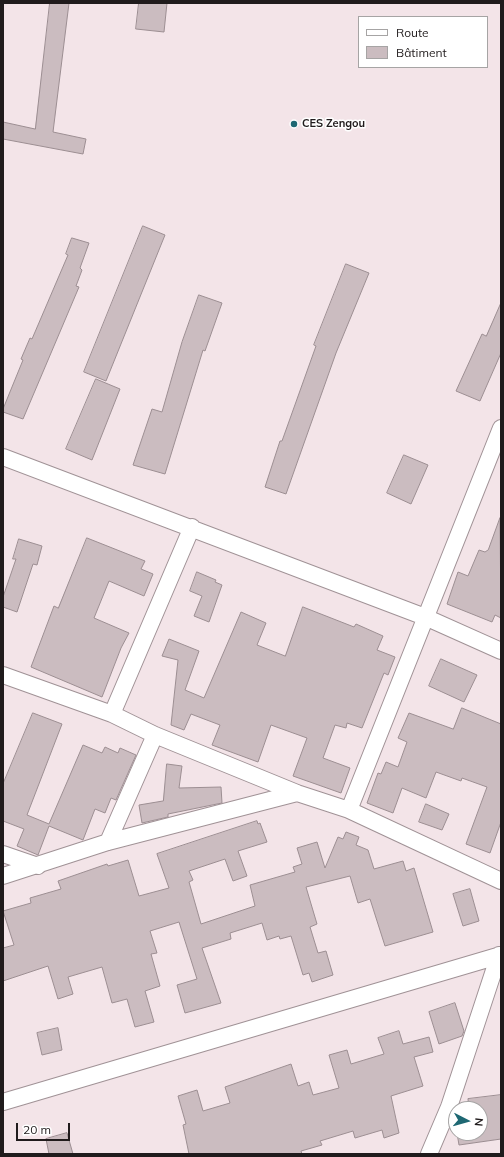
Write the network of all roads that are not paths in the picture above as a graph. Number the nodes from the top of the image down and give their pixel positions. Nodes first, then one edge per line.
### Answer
1 (501, 428) edge
2 (3, 457) edge
3 (192, 527) junction
4 (425, 617) junction
5 (501, 651) edge
6 (3, 675) edge
7 (112, 714) junction
8 (155, 735) junction
9 (297, 793) junction
10 (349, 810) junction
11 (108, 842) junction
12 (3, 854) edge
13 (38, 866) junction
14 (3, 876) edge
15 (501, 881) edge
16 (500, 955) edge
17 (3, 1102) edge
18 (429, 1154) edge

1 - 4 street
2 - 3 street
3 - 4 street
3 - 7 street
4 - 5 street
4 - 10 street
6 - 7 street
7 - 8 street
8 - 9 street
8 - 11 street
9 - 10 street
9 - 11 street
10 - 15 street
11 - 13 street
12 - 13 street
13 - 14 street
16 - 17 street
16 - 18 street

